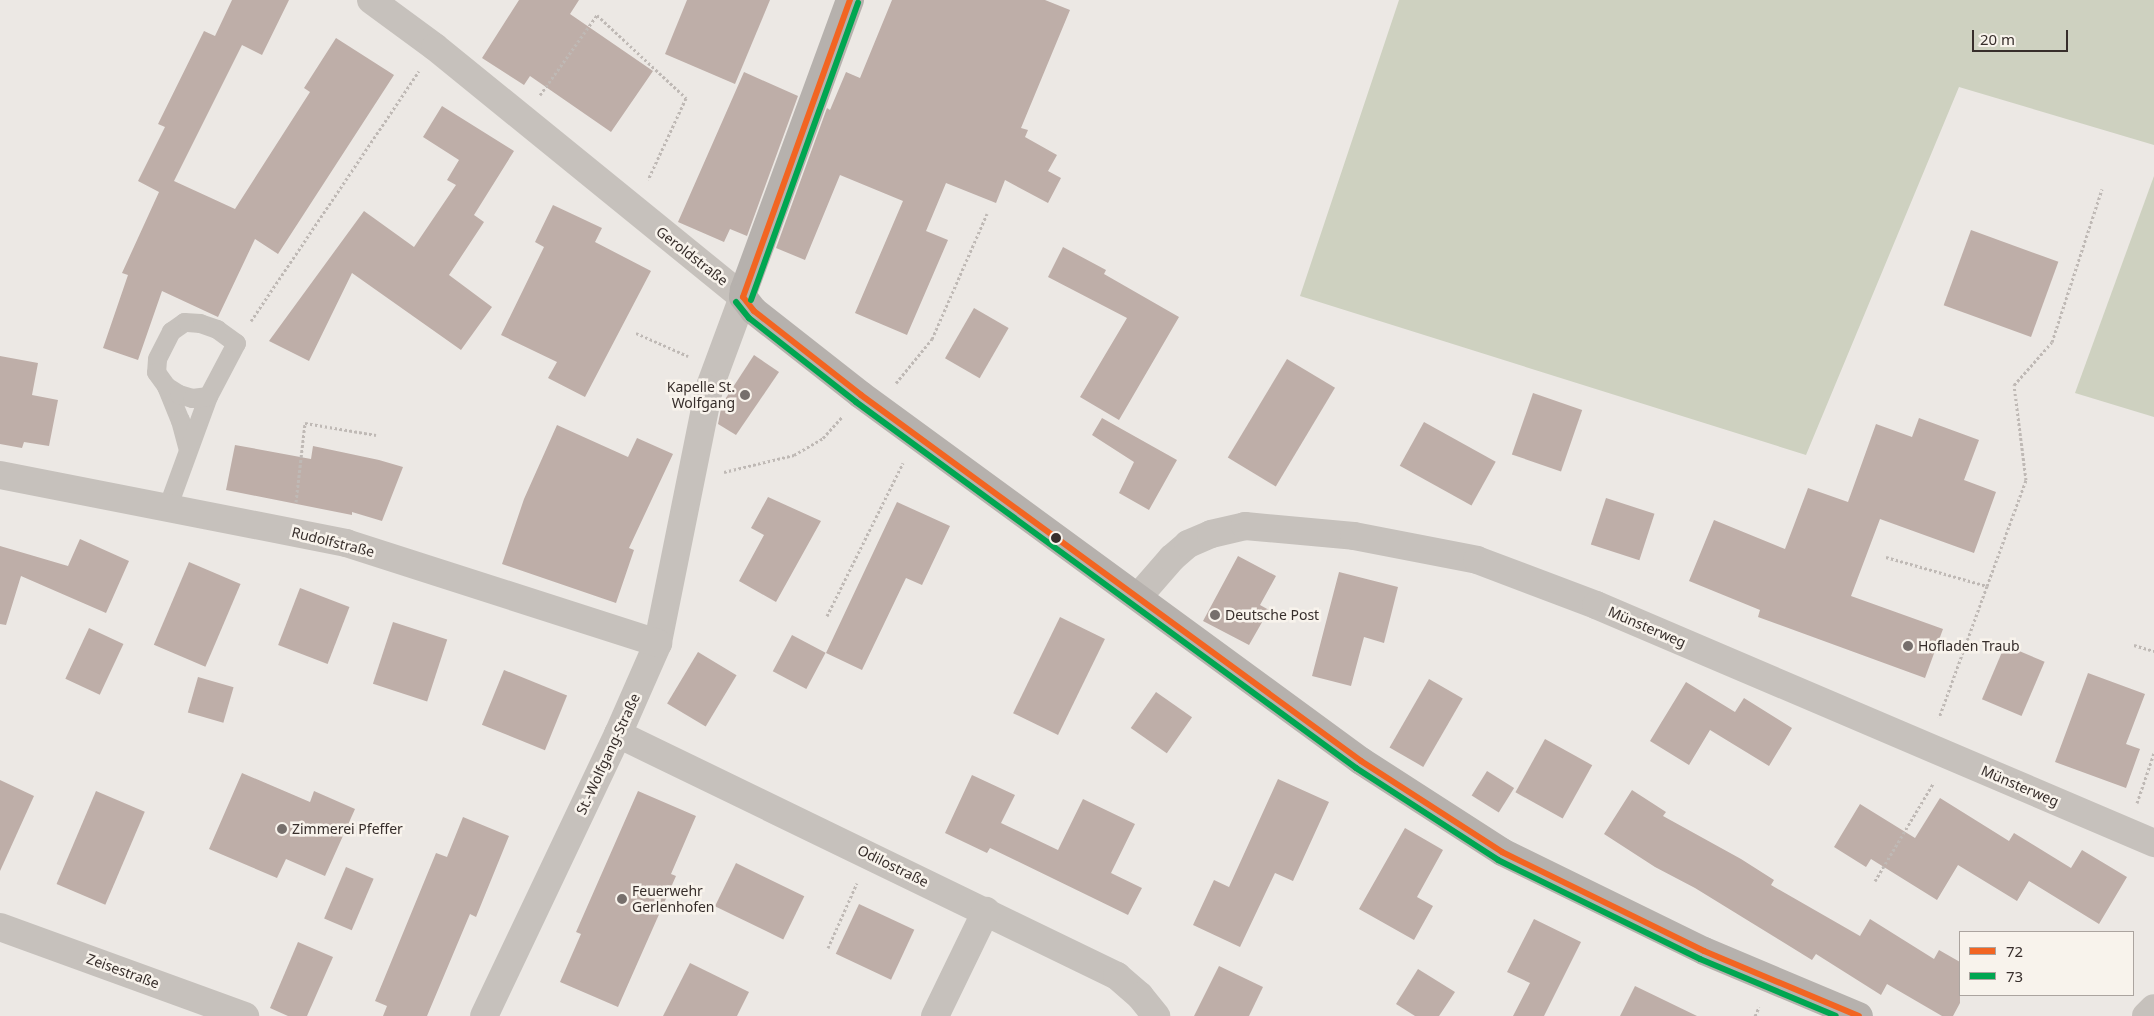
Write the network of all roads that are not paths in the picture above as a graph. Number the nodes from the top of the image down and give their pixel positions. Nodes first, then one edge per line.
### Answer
1 (371, 0) edge
2 (850, 0) edge
3 (743, 297) junction
4 (166, 386) junction
5 (208, 396) junction
6 (188, 449) junction
7 (0, 475) edge
8 (167, 508) junction
9 (1138, 597) junction
10 (658, 643) junction
11 (618, 734) junction
12 (2154, 843) edge
13 (986, 911) junction
14 (0, 927) edge
15 (2154, 1008) edge
16 (245, 1016) edge
17 (484, 1016) edge
18 (935, 1016) edge
19 (1156, 1016) edge
20 (1859, 1016) edge
21 (2146, 1016) edge

1 - 3 street, Geroldstraße
2 - 3 street
3 - 9 street, Geroldstraße
3 - 10 street, St.-Wolfgang-Straße
4 - 5 lane
4 - 5 lane
4 - 6 lane
5 - 6 lane
6 - 8 lane
7 - 8 street, Rudolfstraße
8 - 10 street, Rudolfstraße
9 - 12 street, Münsterweg
9 - 20 street, Geroldstraße
10 - 11 street, St.-Wolfgang-Straße
11 - 13 street, Odilostraße
11 - 17 street, St.-Wolfgang-Straße
13 - 18 street
13 - 19 street, Odilostraße
14 - 16 street, Zeisestraße
15 - 21 street

